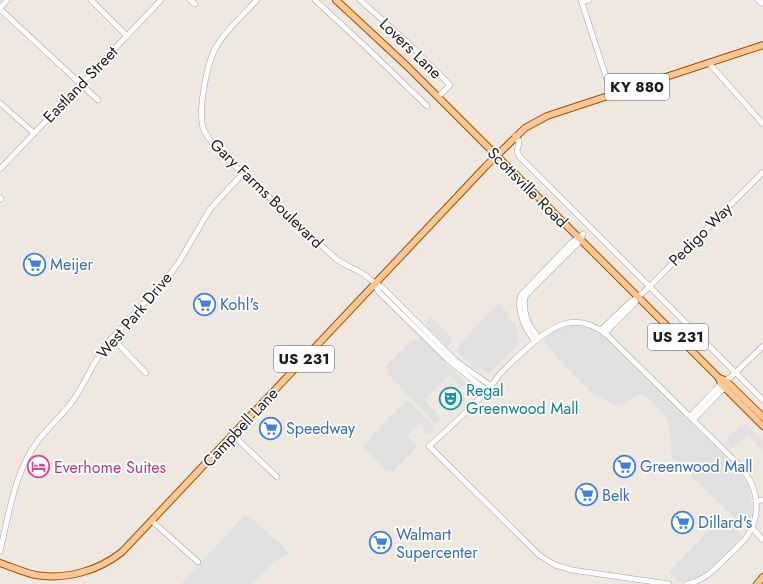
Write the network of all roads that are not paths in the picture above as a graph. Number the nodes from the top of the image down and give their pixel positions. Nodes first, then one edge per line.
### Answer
1 (7, 0) edge
2 (91, 0) edge
3 (161, 0) edge
4 (190, 0) edge
5 (257, 0) edge
6 (315, 0) edge
7 (336, 0) edge
8 (360, 0) edge
9 (589, 0) edge
10 (758, 0) edge
11 (581, 1) edge
12 (195, 4) dead end
13 (763, 4) edge
14 (0, 9) edge
15 (127, 36) junction
16 (763, 45) edge
17 (709, 63) junction
18 (81, 85) junction
19 (612, 95) junction
20 (438, 97) junction
21 (98, 100) dead end
22 (0, 103) edge
23 (426, 106) dead end
24 (763, 124) edge
25 (34, 133) junction
26 (516, 136) junction
27 (496, 155) junction
28 (0, 169) edge
29 (243, 172) junction
30 (763, 172) edge
31 (580, 239) junction
32 (375, 284) junction
33 (649, 287) junction
34 (638, 297) junction
35 (603, 332) junction
36 (112, 338) junction
37 (537, 339) junction
38 (763, 346) edge
39 (736, 372) junction
40 (146, 373) dead end
41 (476, 379) junction
42 (726, 382) junction
43 (492, 386) junction
44 (487, 391) junction
45 (763, 400) edge
46 (763, 417) edge
47 (691, 418) junction
48 (763, 426) edge
49 (233, 435) junction
50 (277, 477) dead end
51 (763, 500) edge
52 (756, 501) junction
53 (152, 521) junction
54 (752, 528) junction
55 (763, 540) edge
56 (0, 551) edge
57 (198, 562) dead end
58 (0, 563) edge
59 (763, 577) edge
60 (692, 583) edge
61 (669, 584) edge
62 (757, 584) edge

1 - 14 street
2 - 15 street
3 - 15 street, Eastland Street
4 - 12 street
5 - 29 street, Gary Farms Boulevard
6 - 23 street
7 - 20 main road, Scottsville Road
8 - 20 street, Lovers Lane
9 - 11 street
10 - 13 street
11 - 19 street
14 - 18 street
15 - 18 street, Eastland Street
16 - 17 main road, KY 880
17 - 19 main road, KY 880
17 - 24 street
18 - 21 street
18 - 25 street, Eastland Street
19 - 26 main road, KY 880
20 - 27 main road, Scottsville Road
22 - 25 street
25 - 28 street, Eastland Street
26 - 27 main road, KY 880
26 - 33 street
27 - 31 main road, Scottsville Road / US 231
27 - 32 main road, Campbell Lane / US 231
29 - 32 street, Gary Farms Boulevard
29 - 36 street, West Park Drive
30 - 33 street, Pedigo Way
31 - 34 main road, Scottsville Road / US 231
31 - 37 street
32 - 41 street, Gary Farms Boulevard
32 - 49 main road, Campbell Lane / US 231
33 - 34 street, Pedigo Way
33 - 39 street
34 - 35 street, Pedigo Way
34 - 42 main road, Scottsville Road / US 231
35 - 37 street
35 - 47 street
36 - 40 street
36 - 56 street, West Park Drive
37 - 43 street
38 - 39 street
39 - 42 street
39 - 45 street
41 - 43 street
41 - 44 street
42 - 46 main road, Scottsville Road / US 231
42 - 47 street
42 - 48 main road, Scottsville Road / US 231
43 - 44 street
44 - 61 street
47 - 52 street
49 - 50 street
49 - 53 main road, Campbell Lane / US 231
51 - 52 street
52 - 54 street
53 - 57 street
53 - 58 main road, Campbell Lane / US 231
54 - 55 street
54 - 60 street
59 - 62 main road

